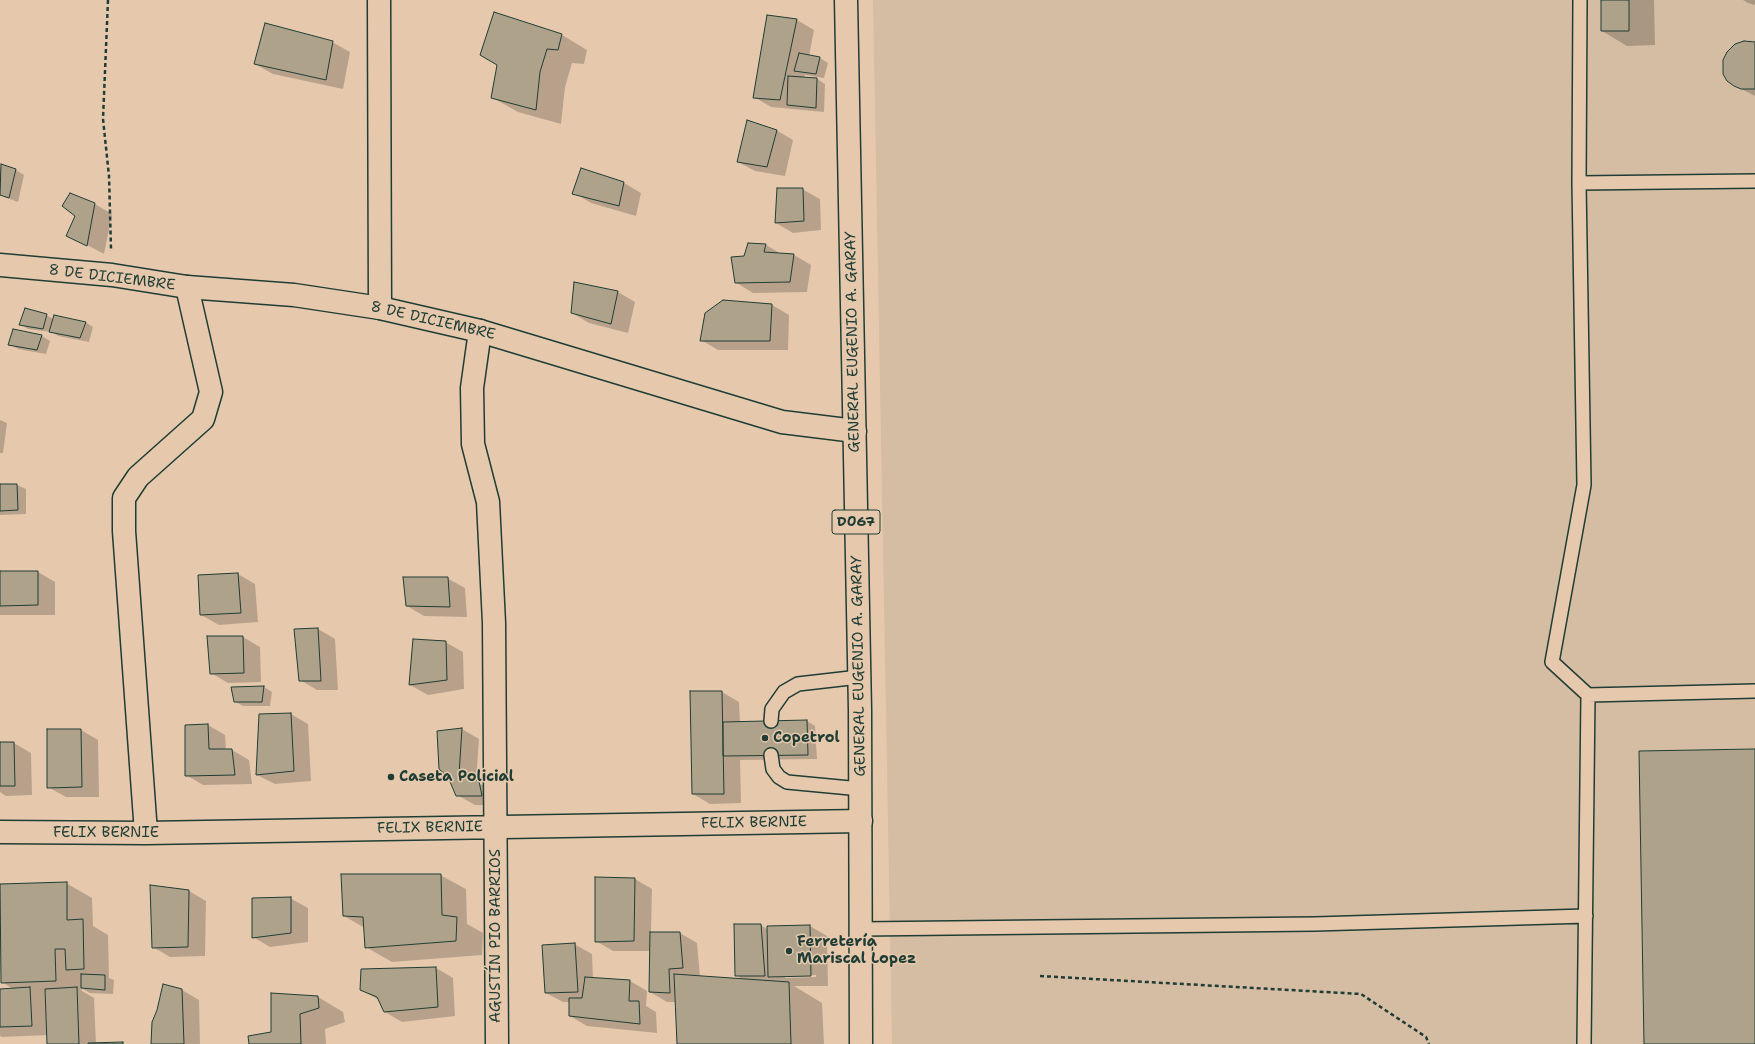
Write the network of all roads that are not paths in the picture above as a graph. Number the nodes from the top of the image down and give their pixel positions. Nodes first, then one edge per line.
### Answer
1 (379, 0) edge
2 (846, 0) edge
3 (1580, 0) edge
4 (1755, 181) edge
5 (1579, 183) junction
6 (0, 265) edge
7 (187, 288) junction
8 (380, 308) junction
9 (480, 331) junction
10 (855, 431) junction
11 (859, 677) junction
12 (1755, 691) edge
13 (1588, 695) junction
14 (771, 721) dead end
15 (771, 755) dead end
16 (860, 789) junction
17 (861, 821) junction
18 (495, 827) junction
19 (0, 832) edge
20 (146, 833) junction
21 (1586, 916) junction
22 (861, 929) junction
23 (496, 1044) edge
24 (861, 1044) edge
25 (1584, 1044) edge

1 - 8 street
2 - 10 street, GENERAL EUGENIO A. GARAY / D067
3 - 5 lane
4 - 5 lane
5 - 13 lane
6 - 7 street, 8 DE DICIEMBRE
7 - 8 street, 8 DE DICIEMBRE
7 - 20 street
8 - 9 street, 8 DE DICIEMBRE
9 - 10 street, 8 DE DICIEMBRE
9 - 18 street, AGUSTÍN PIO BARRIOS
10 - 11 street, GENERAL EUGENIO A. GARAY / D067
11 - 14 lane
11 - 16 street, GENERAL EUGENIO A. GARAY / D067
12 - 13 lane
13 - 21 lane
15 - 16 lane
16 - 17 street, GENERAL EUGENIO A. GARAY / D067
17 - 18 street, FELIX BERNIE
17 - 22 street, GENERAL EUGENIO A. GARAY / D067
18 - 20 street, FELIX BERNIE
18 - 23 street, AGUSTÍN PIO BARRIOS
19 - 20 street, FELIX BERNIE
21 - 22 lane
21 - 25 lane
22 - 24 street, GENERAL EUGENIO A. GARAY / D067

